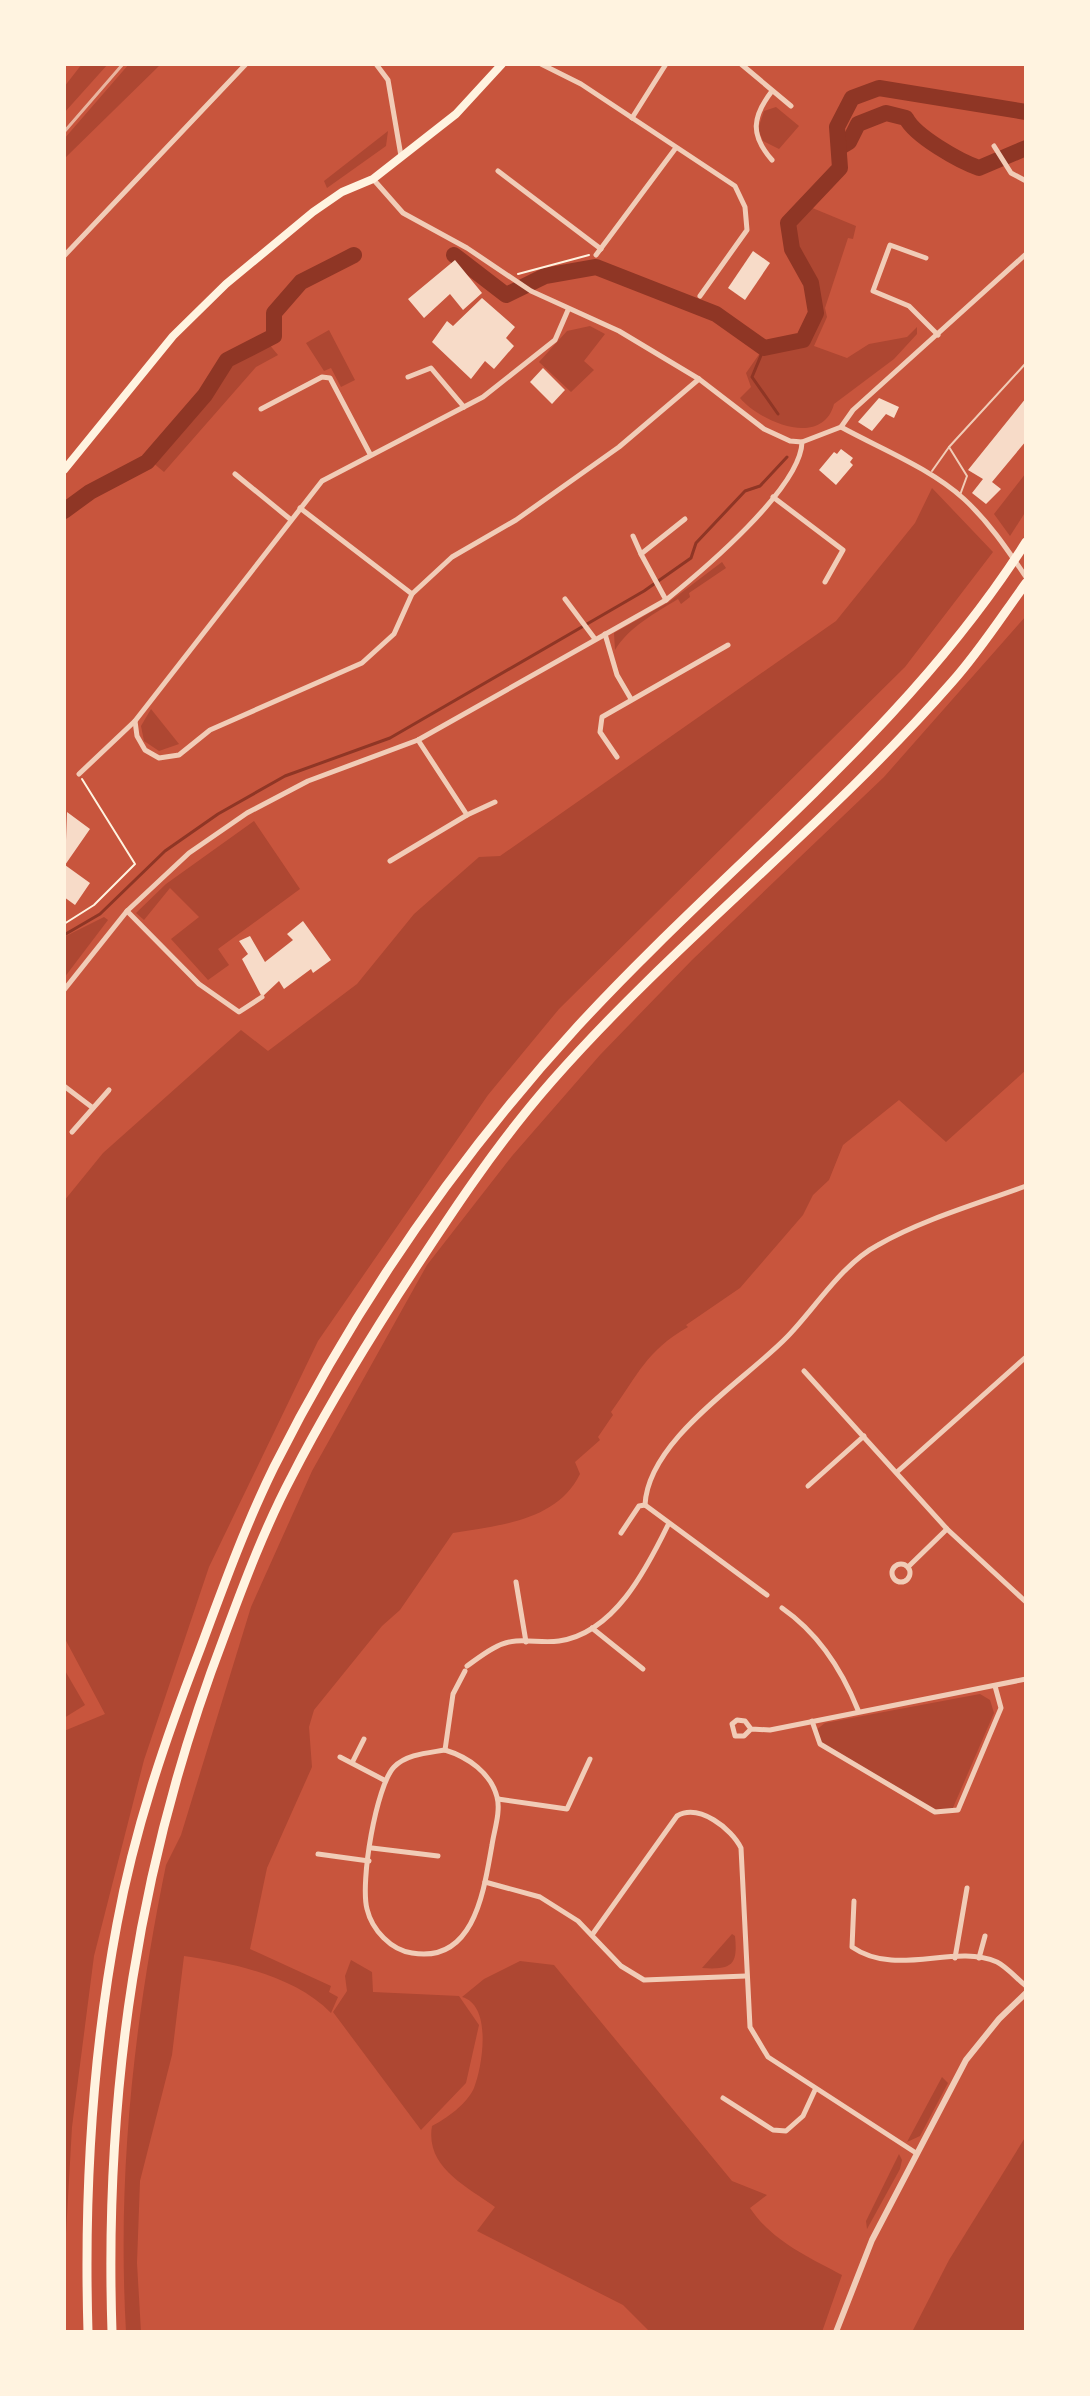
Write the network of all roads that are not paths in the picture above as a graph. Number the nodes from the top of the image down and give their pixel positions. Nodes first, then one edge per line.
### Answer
1 (246, 64) edge
2 (376, 64) edge
3 (502, 64) edge
4 (541, 64) edge
5 (666, 64) edge
6 (741, 64) edge
7 (772, 91) junction
8 (791, 106) dead end
9 (632, 118) junction
10 (994, 146) dead end
11 (675, 149) junction
12 (401, 156) junction
13 (772, 160) dead end
14 (498, 171) dead end
15 (373, 179) junction
16 (1026, 181) edge
17 (601, 249) junction
18 (1026, 254) edge
19 (596, 255) road end
20 (64, 256) edge
21 (926, 258) dead end
22 (700, 296) dead end
23 (568, 310) junction
24 (938, 335) junction
25 (1026, 363) edge
26 (408, 377) dead end
27 (699, 379) junction
28 (464, 407) junction
29 (261, 409) dead end
30 (841, 427) junction
31 (802, 442) junction
32 (949, 447) junction
33 (370, 454) junction
34 (64, 470) edge
35 (235, 474) dead end
36 (929, 475) junction
37 (960, 496) junction
38 (773, 497) junction
39 (300, 508) junction
40 (290, 519) junction
41 (685, 519) dead end
42 (633, 536) dead end
43 (1026, 542) edge
44 (641, 554) junction
45 (1026, 577) edge
46 (825, 582) dead end
47 (1026, 583) edge
48 (412, 594) junction
49 (565, 599) dead end
50 (666, 600) junction
51 (604, 634) junction
52 (595, 639) junction
53 (728, 645) dead end
54 (631, 699) junction
55 (135, 721) junction
56 (418, 740) junction
57 (617, 757) dead end
58 (79, 774) road end
59 (495, 802) dead end
60 (467, 815) junction
61 (390, 861) dead end
62 (127, 911) junction
63 (64, 990) edge
64 (262, 997) dead end
65 (64, 1086) edge
66 (109, 1090) dead end
67 (93, 1108) junction
68 (72, 1132) dead end
69 (1026, 1186) edge
70 (1026, 1357) edge
71 (804, 1371) dead end
72 (864, 1436) junction
73 (897, 1472) junction
74 (808, 1486) dead end
75 (645, 1505) junction
76 (668, 1525) junction
77 (947, 1529) junction
78 (621, 1533) dead end
79 (908, 1567) dead end
80 (516, 1582) dead end
81 (767, 1595) dead end
82 (1026, 1602) edge
83 (782, 1608) dead end
84 (592, 1628) junction
85 (526, 1642) junction
86 (643, 1669) dead end
87 (1026, 1679) edge
88 (995, 1686) junction
89 (858, 1710) junction
90 (812, 1721) junction
91 (751, 1729) dead end
92 (364, 1739) dead end
93 (445, 1750) junction
94 (340, 1757) dead end
95 (590, 1759) dead end
96 (353, 1761) junction
97 (384, 1780) junction
98 (498, 1799) junction
99 (372, 1848) junction
100 (318, 1854) dead end
101 (438, 1856) dead end
102 (369, 1861) junction
103 (485, 1882) junction
104 (967, 1888) dead end
105 (854, 1901) dead end
106 (592, 1935) junction
107 (985, 1936) dead end
108 (955, 1958) junction
109 (979, 1958) junction
110 (746, 1976) junction
111 (1026, 1986) edge
112 (1026, 1993) edge
113 (815, 2090) junction
114 (723, 2098) dead end
115 (916, 2153) junction
116 (88, 2332) edge
117 (112, 2332) edge
118 (836, 2332) edge

1 - 20 street
2 - 12 street
3 - 12 main road
4 - 9 street
5 - 9 street
6 - 7 street
7 - 8 street
7 - 13 street
9 - 11 street
10 - 16 street
11 - 17 street
11 - 22 street
12 - 15 main road
14 - 17 street
15 - 23 street
15 - 34 main road
17 - 19 street
18 - 24 street
21 - 24 street
23 - 27 street
23 - 28 street
24 - 30 street
25 - 32 lane
26 - 28 street
27 - 31 street
27 - 48 street
28 - 33 street
29 - 33 street
30 - 31 street
30 - 36 street
31 - 38 street
32 - 36 lane
32 - 37 lane
33 - 39 street
35 - 40 street
36 - 37 street
37 - 45 street
38 - 46 street
38 - 50 street
39 - 40 street
39 - 48 street
40 - 55 street
41 - 44 street
42 - 44 street
43 - 116 highway
44 - 50 street
47 - 117 highway
48 - 55 street
49 - 52 street
50 - 51 street
51 - 52 street
51 - 54 street
52 - 56 street
53 - 54 street
54 - 57 street
55 - 58 street
56 - 60 street
56 - 62 street
59 - 60 street
60 - 61 street
62 - 63 street
62 - 64 street
65 - 67 street
66 - 67 street
67 - 68 street
69 - 75 street
70 - 73 street
71 - 72 street
72 - 73 street
72 - 74 street
73 - 77 street
75 - 76 street
75 - 78 street
76 - 81 street
76 - 84 street
77 - 79 street
77 - 82 street
80 - 85 street
83 - 89 street
84 - 85 street
84 - 86 street
85 - 93 street
87 - 88 street
88 - 89 street
88 - 90 street
89 - 90 street
90 - 91 street
92 - 96 street
93 - 97 street
93 - 98 street
94 - 96 street
95 - 98 street
96 - 97 street
97 - 99 street
98 - 103 street
99 - 101 street
99 - 102 street
100 - 102 street
102 - 103 street
103 - 106 street
104 - 108 street
105 - 108 street
106 - 110 street
106 - 110 street
107 - 109 street
108 - 109 street
109 - 111 street
110 - 113 street
112 - 115 street
113 - 114 street
113 - 115 street
115 - 118 street

